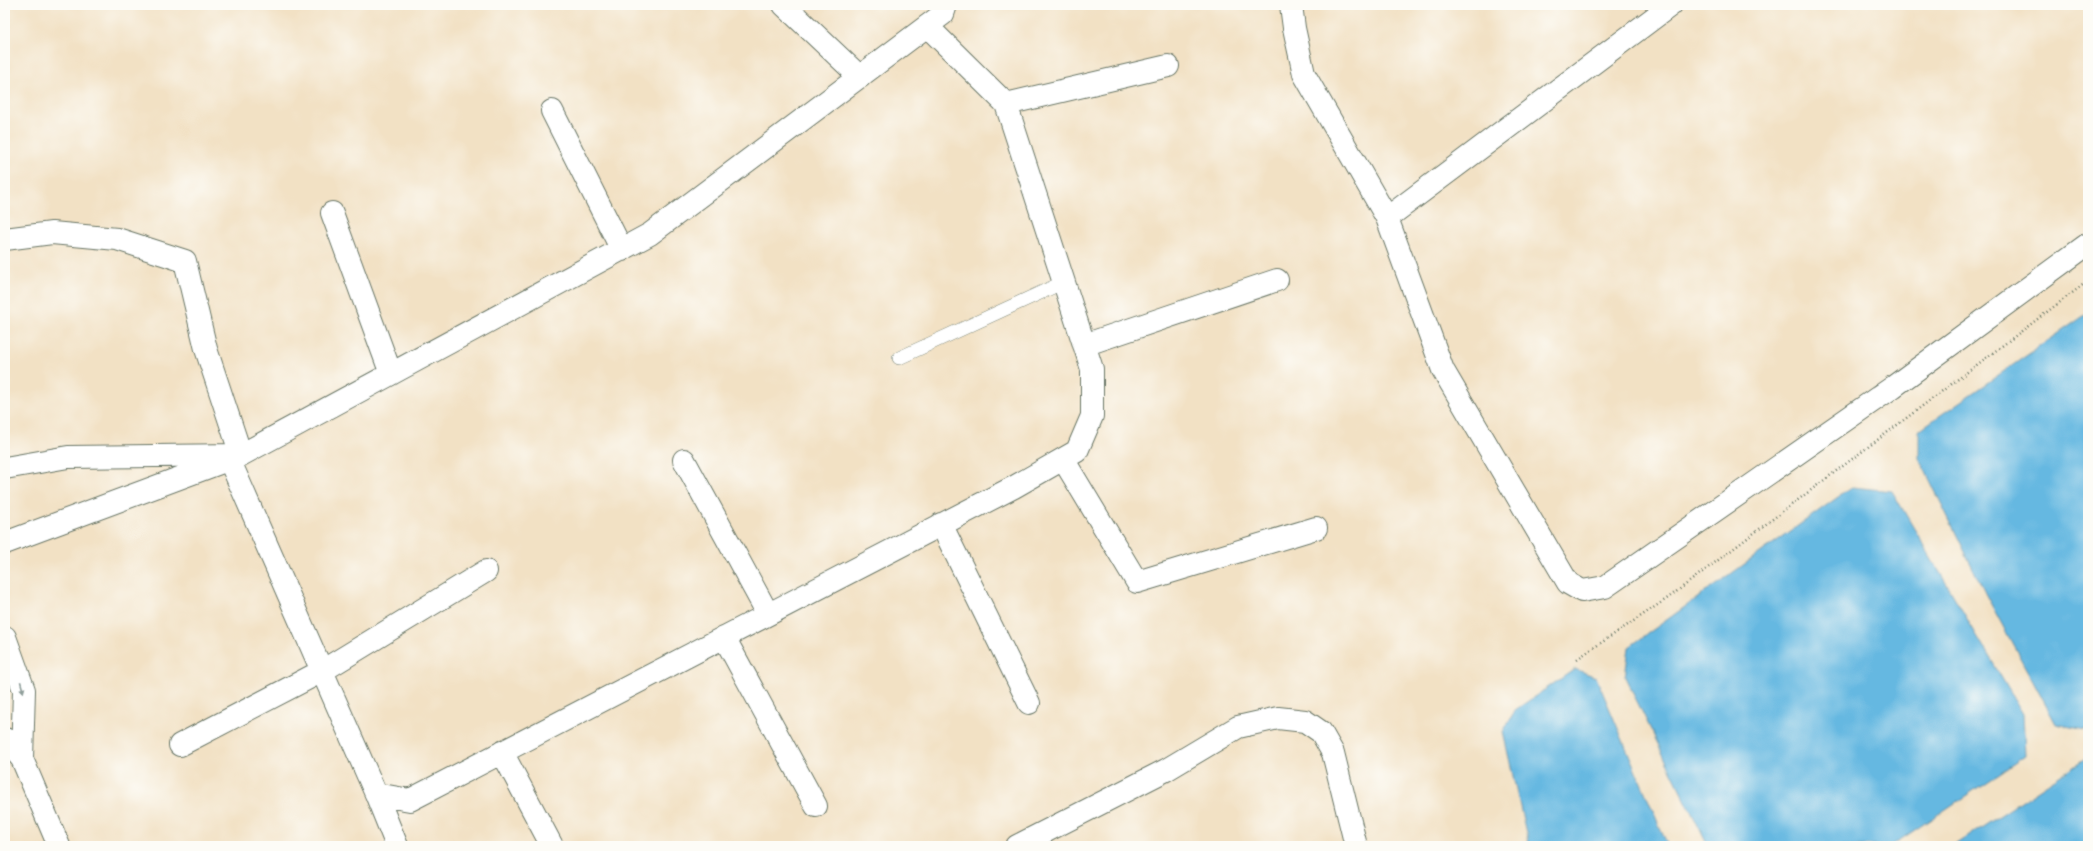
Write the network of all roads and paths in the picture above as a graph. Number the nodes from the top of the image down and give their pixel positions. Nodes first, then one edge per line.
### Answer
1 (784, 5) edge
2 (946, 5) edge
3 (1291, 5) edge
4 (1671, 5) edge
5 (927, 26) junction
6 (1168, 66) dead end
7 (860, 77) junction
8 (1006, 104) junction
9 (552, 111) dead end
10 (332, 213) dead end
11 (1387, 218) junction
12 (5, 240) edge
13 (2088, 244) edge
14 (622, 250) junction
15 (1276, 280) dead end
16 (2088, 281) edge
17 (1064, 282) junction
18 (1084, 345) junction
19 (898, 358) dead end
20 (391, 374) junction
21 (235, 457) junction
22 (1063, 459) junction
23 (684, 460) dead end
24 (5, 468) edge
25 (941, 524) junction
26 (1316, 528) dead end
27 (5, 543) edge
28 (486, 571) dead end
29 (768, 614) junction
30 (5, 637) edge
31 (724, 637) junction
32 (1577, 659) dead end
33 (322, 671) junction
34 (1029, 703) dead end
35 (5, 739) edge
36 (180, 745) dead end
37 (502, 752) junction
38 (22, 759) junction
39 (376, 794) junction
40 (816, 806) dead end
41 (59, 846) edge
42 (397, 846) edge
43 (552, 846) edge
44 (1017, 846) edge
45 (1356, 846) edge

1 - 7 street
2 - 5 street
3 - 11 street
4 - 11 street
5 - 7 street
5 - 8 street
6 - 8 street
7 - 14 street
8 - 17 street
9 - 14 street
10 - 20 street
11 - 13 street
12 - 21 street
14 - 20 street
15 - 18 street
16 - 32 path
17 - 18 street
17 - 19 lane
18 - 22 street
20 - 21 street
21 - 24 street
21 - 27 street
21 - 33 street
22 - 25 street
22 - 26 street
23 - 29 street
25 - 29 street
25 - 34 street
28 - 33 street
29 - 31 street
30 -> 38 street
31 - 37 street
31 - 40 street
33 - 36 street
33 - 39 street
35 - 38 street
37 - 39 street
37 - 43 street
38 - 41 street
39 - 42 street
44 - 45 street

